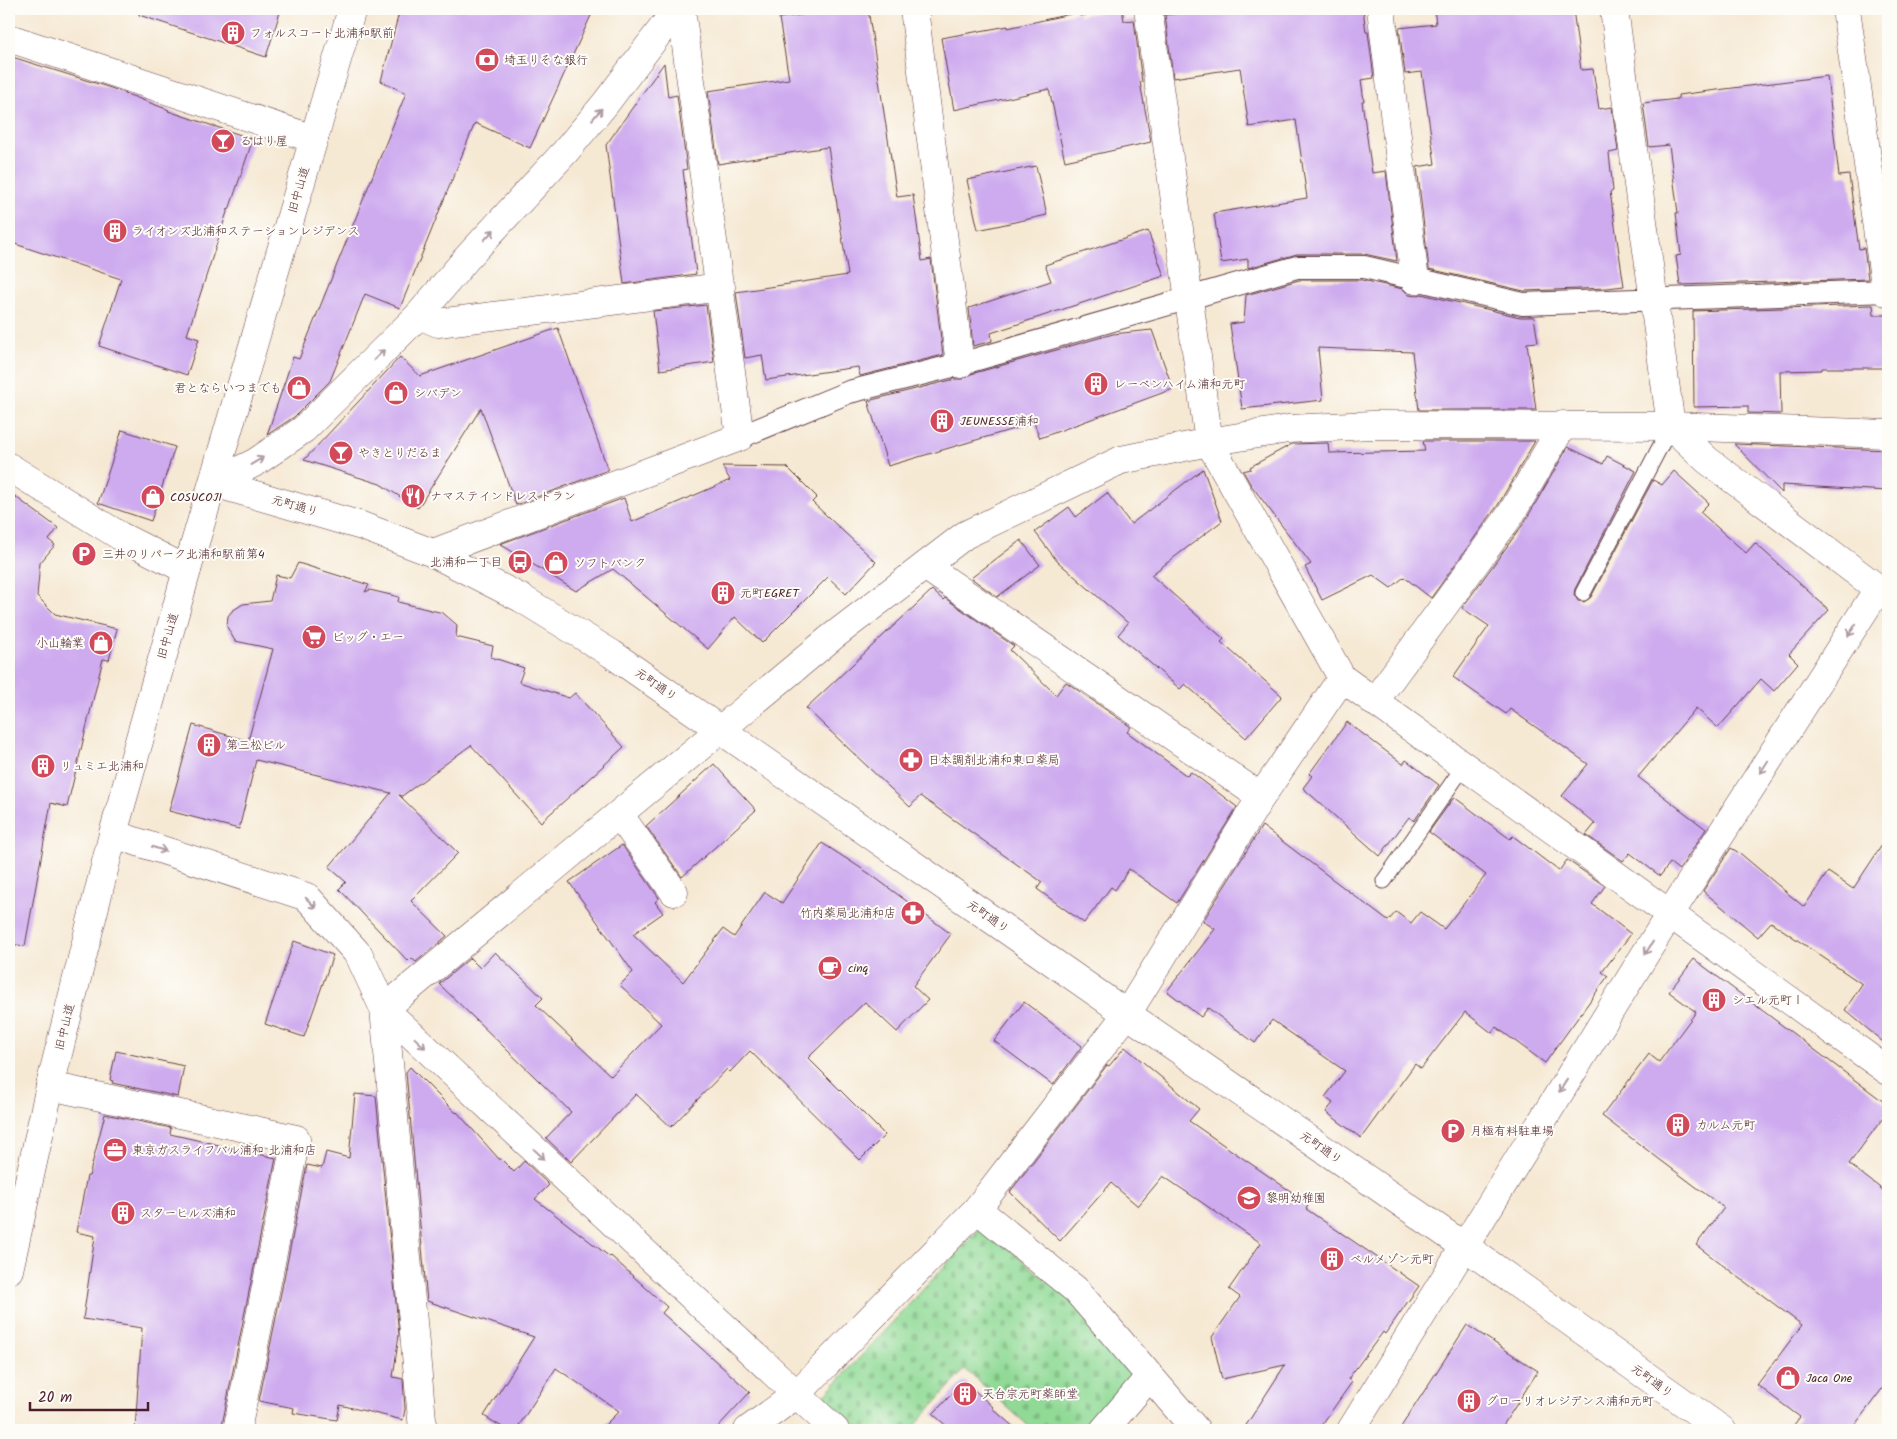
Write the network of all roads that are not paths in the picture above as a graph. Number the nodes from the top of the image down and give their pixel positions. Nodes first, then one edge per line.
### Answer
1 (352, 9) edge
2 (677, 9) edge
3 (681, 9) edge
4 (914, 9) edge
5 (1148, 9) edge
6 (1381, 9) edge
7 (1614, 9) edge
8 (1846, 9) edge
9 (9, 38) edge
10 (314, 139) junction
11 (1415, 280) junction
12 (721, 287) junction
13 (1887, 291) edge
14 (1189, 299) junction
15 (1654, 299) junction
16 (419, 315) junction
17 (960, 364) junction
18 (1563, 425) junction
19 (1671, 426) junction
20 (1888, 434) edge
21 (740, 437) junction
22 (1209, 442) junction
23 (9, 467) edge
24 (214, 483) junction
25 (433, 553) junction
26 (925, 566) junction
27 (187, 570) junction
28 (1883, 592) edge
29 (1582, 594) dead end
30 (1342, 678) junction
31 (1374, 702) junction
32 (719, 729) junction
33 (1464, 766) junction
34 (1261, 797) junction
35 (619, 814) junction
36 (113, 834) junction
37 (1384, 880) dead end
38 (674, 892) dead end
39 (1670, 914) junction
40 (384, 1009) junction
41 (1126, 1014) junction
42 (1888, 1071) edge
43 (50, 1086) junction
44 (977, 1209) junction
45 (1464, 1246) junction
46 (9, 1270) edge
47 (1150, 1376) junction
48 (797, 1394) junction
49 (237, 1430) edge
50 (424, 1430) edge
51 (748, 1430) edge
52 (835, 1430) edge
53 (1104, 1430) edge
54 (1196, 1430) edge
55 (1351, 1430) edge
56 (1722, 1430) edge

1 - 10 street, 旧中山道
16 -> 2 street
3 - 12 street
4 - 17 street
5 - 14 street
6 - 11 street
7 - 15 street
8 - 13 street
9 - 10 street
10 - 24 street, 旧中山道
11 - 14 street
11 - 15 street
12 - 16 street
12 - 21 street
13 - 15 street
14 - 17 street
14 - 22 street
15 - 19 street
24 -> 16 street
17 - 21 street
18 - 19 street
18 - 22 street
18 - 31 street
19 - 20 street
19 - 28 street
19 - 29 lane
21 - 25 street
22 - 26 street
22 - 30 street
23 - 27 street
24 - 25 street, 元町通り
24 - 27 street, 旧中山道
25 - 32 street, 元町通り
26 - 32 street
26 - 34 street
27 - 36 street, 旧中山道
28 -> 39 street
30 - 31 street
30 - 34 street
31 - 33 street
32 - 35 street
32 - 41 street, 元町通り
33 - 37 lane
33 - 39 street
34 - 41 street
35 - 38 street
35 - 40 street
36 -> 40 street
36 - 43 street, 旧中山道
39 - 42 street
39 -> 45 street
40 -> 48 street
40 - 50 street
41 - 44 street
41 - 45 street, 元町通り
43 - 46 street, 旧中山道
43 - 49 street
44 - 47 street
44 - 48 street
45 - 55 street
45 - 56 street, 元町通り
47 - 53 street
47 - 54 street
48 - 51 street
48 - 52 street

